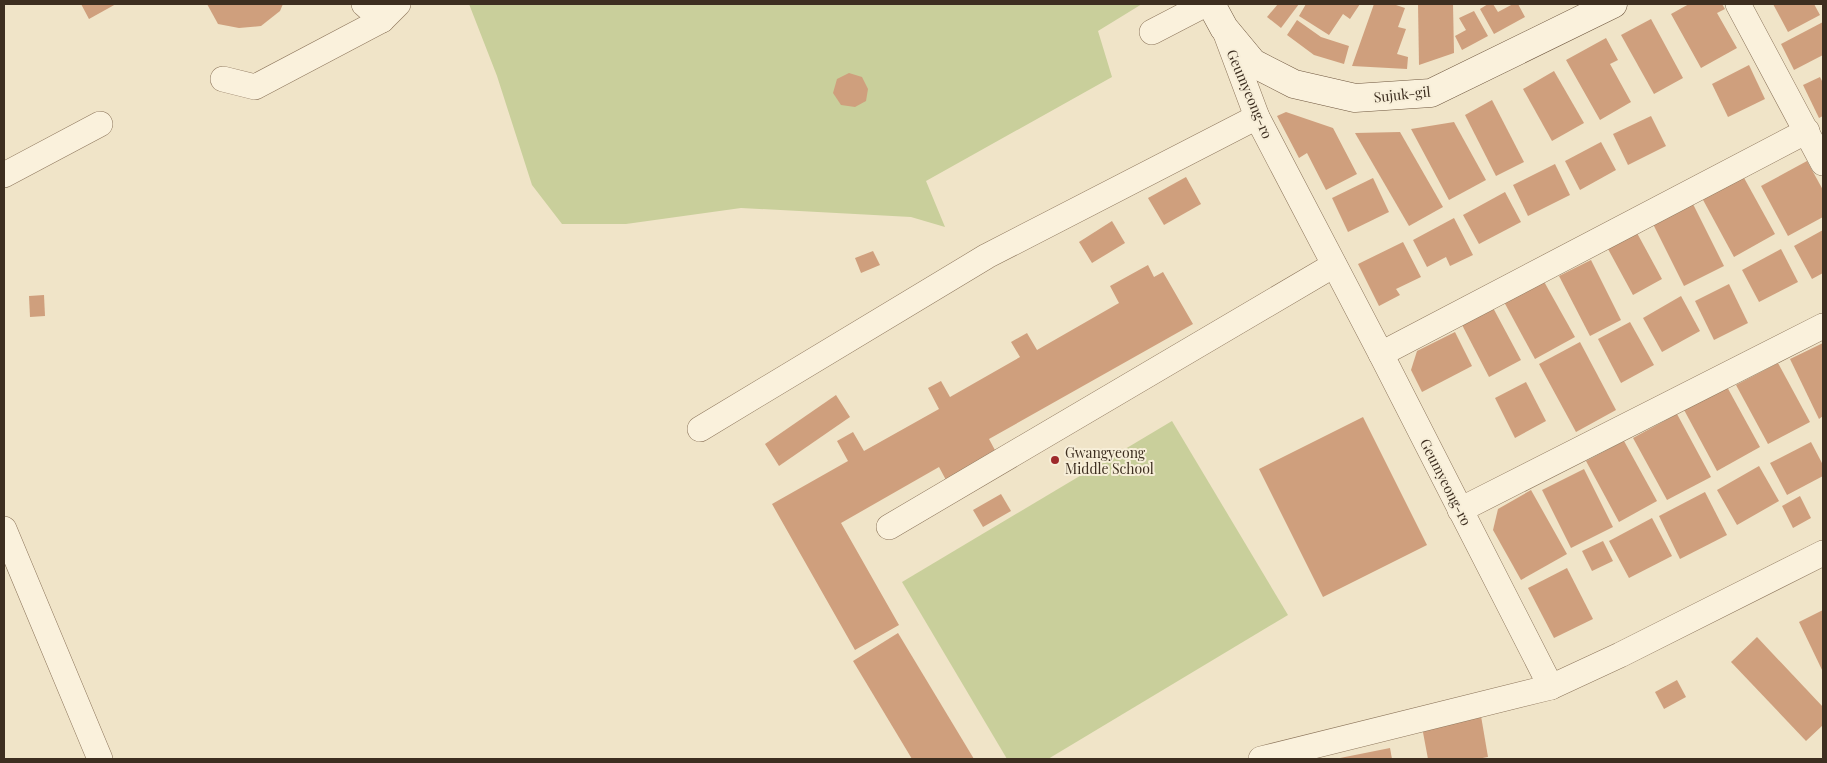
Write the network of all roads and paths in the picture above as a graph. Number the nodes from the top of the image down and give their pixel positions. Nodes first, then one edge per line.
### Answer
1 (1206, 4) edge
2 (1211, 4) edge
3 (1612, 4) edge
4 (1738, 4) edge
5 (381, 9) edge
6 (1224, 28) junction
7 (1152, 32) dead end
8 (223, 79) dead end
9 (1257, 117) junction
10 (100, 124) dead end
11 (1807, 131) junction
12 (1823, 163) edge
13 (4, 174) edge
14 (1334, 265) junction
15 (1823, 326) edge
16 (1381, 354) junction
17 (700, 429) dead end
18 (1460, 510) junction
19 (889, 527) dead end
20 (4, 529) edge
21 (1823, 553) edge
22 (1550, 687) junction
23 (100, 759) edge
24 (1261, 759) edge

1 - 7 street
2 - 6 street, Geumyeong-ro
3 - 6 street, Sujuk-gil
4 - 11 street
5 - 8 street
6 - 9 street, Geumyeong-ro
9 - 14 street, Geumyeong-ro
9 - 17 street
10 - 13 street
11 - 12 street
11 - 16 street
14 - 16 street, Geumyeong-ro
14 - 19 street
15 - 18 street
16 - 18 street, Geumyeong-ro
18 - 22 street, Geumyeong-ro
20 - 23 street
21 - 22 street
22 - 24 street

